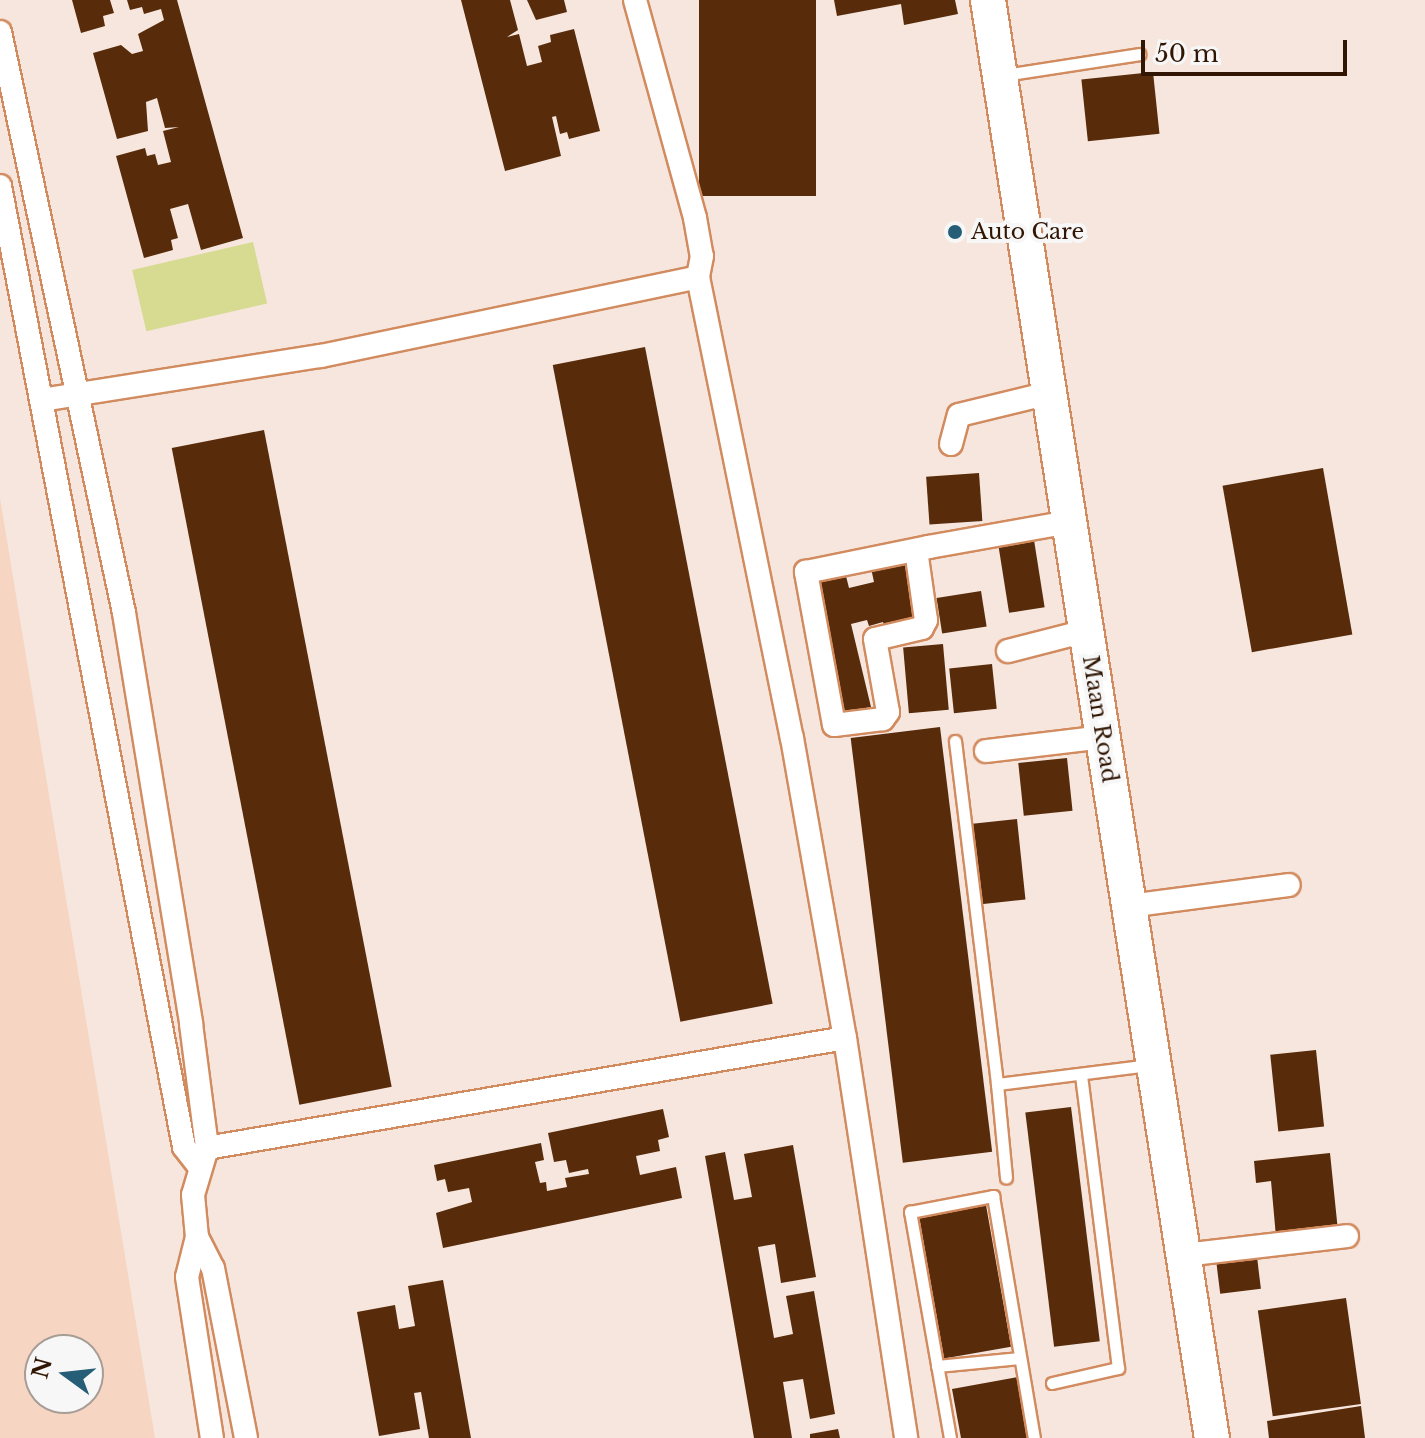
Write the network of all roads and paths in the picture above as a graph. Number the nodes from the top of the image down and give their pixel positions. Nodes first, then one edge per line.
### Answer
1 (635, 0) edge
2 (988, 0) edge
3 (0, 32) edge
4 (1139, 54) dead end
5 (999, 76) junction
6 (0, 186) edge
7 (698, 277) junction
8 (76, 392) junction
9 (1049, 393) junction
10 (42, 400) junction
11 (951, 444) dead end
12 (1069, 522) junction
13 (916, 550) junction
14 (1086, 631) junction
15 (1008, 651) dead end
16 (1103, 737) junction
17 (955, 741) dead end
18 (986, 751) dead end
19 (1289, 885) dead end
20 (1129, 906) junction
21 (845, 1038) junction
22 (1154, 1065) junction
23 (1081, 1074) junction
24 (997, 1084) junction
25 (202, 1156) junction
26 (1006, 1178) dead end
27 (1347, 1236) dead end
28 (197, 1237) junction
29 (1184, 1255) junction
30 (1020, 1358) junction
31 (937, 1366) junction
32 (1052, 1383) dead end
33 (212, 1438) edge
34 (246, 1438) edge
35 (906, 1438) edge
36 (950, 1438) edge
37 (1034, 1438) edge
38 (1212, 1438) edge

1 - 7 street
2 - 5 main road, Maan Road
3 - 8 street
4 - 5 lane
5 - 9 main road, Maan Road
6 - 10 street
7 - 8 street
7 - 21 street
8 - 10 street
8 - 25 street
9 - 11 street
9 - 12 main road, Maan Road
10 - 25 street
12 - 13 street
12 - 14 main road, Maan Road
13 - 13 street
14 - 15 street
14 - 16 main road, Maan Road
16 - 18 street
16 - 20 main road, Maan Road
17 - 24 lane
19 - 20 street
20 - 22 main road, Maan Road
21 - 25 street
21 - 35 street
22 - 23 lane
22 - 29 main road, Maan Road
23 - 24 lane
23 - 32 lane
24 - 26 lane
25 - 28 street
27 - 29 street
28 - 33 street
28 - 34 street
29 - 38 main road, Maan Road
30 - 31 lane
30 - 31 lane
30 - 37 lane
31 - 36 lane

